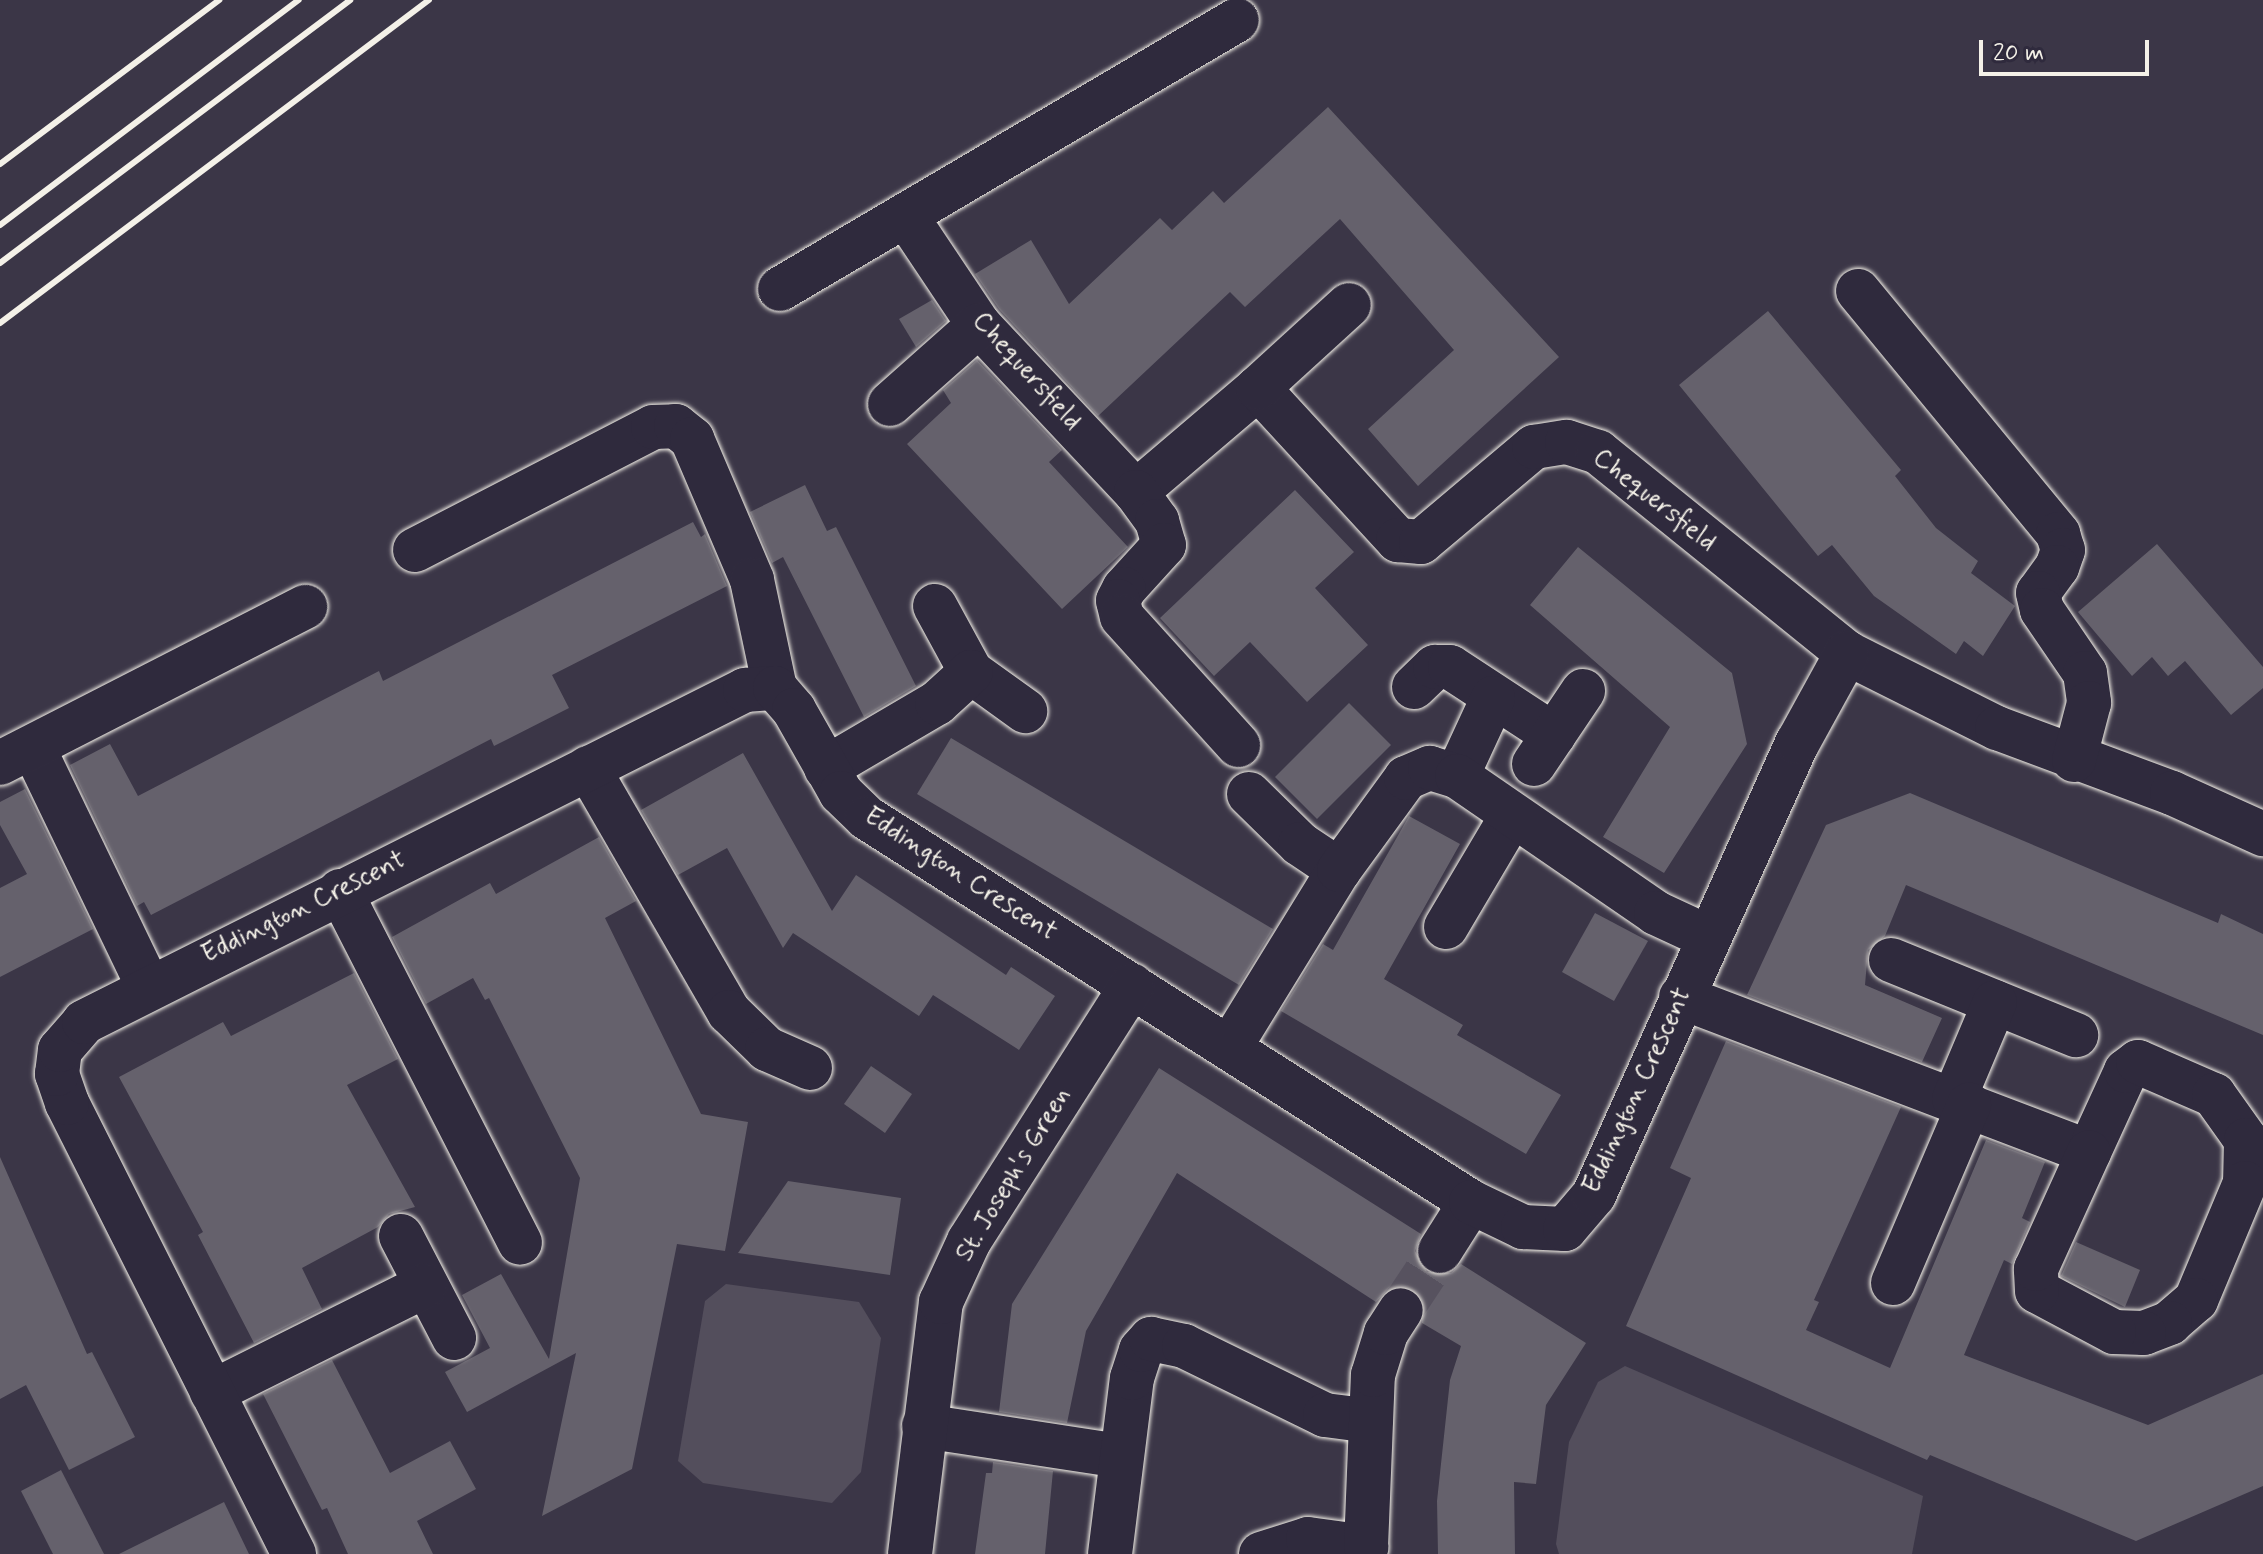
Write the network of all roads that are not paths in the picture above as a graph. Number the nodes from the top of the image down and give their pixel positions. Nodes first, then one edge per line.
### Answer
1 (1237, 20) dead end
2 (906, 216) junction
3 (780, 289) dead end
4 (1858, 291) dead end
5 (1349, 305) dead end
6 (979, 325) junction
7 (1258, 388) junction
8 (890, 404) dead end
9 (1136, 492) junction
10 (415, 550) dead end
11 (935, 606) dead end
12 (305, 607) dead end
13 (1847, 653) junction
14 (971, 672) junction
15 (1414, 687) dead end
16 (775, 688) junction
17 (1583, 691) dead end
18 (1493, 698) junction
19 (1025, 711) dead end
20 (1238, 745) dead end
21 (16, 755) edge
22 (2074, 760) junction
23 (588, 768) junction
24 (826, 768) junction
25 (1457, 776) junction
26 (1249, 794) dead end
27 (1511, 817) junction
28 (2263, 834) edge
29 (1339, 870) junction
30 (340, 891) junction
31 (1446, 927) dead end
32 (1708, 937) junction
33 (1891, 960) dead end
34 (1132, 985) junction
35 (148, 986) junction
36 (1681, 997) junction
37 (1995, 1002) junction
38 (2076, 1035) dead end
39 (1230, 1047) junction
40 (810, 1068) dead end
41 (1962, 1102) junction
42 (2089, 1152) junction
43 (1471, 1202) junction
44 (401, 1236) dead end
45 (520, 1243) dead end
46 (1440, 1251) tunnel mouth
47 (1893, 1283) dead end
48 (425, 1286) junction
49 (1401, 1310) tunnel mouth
50 (454, 1338) dead end
51 (212, 1392) junction
52 (1371, 1421) junction
53 (924, 1426) junction
54 (1119, 1456) junction
55 (1366, 1551) edge
56 (294, 1554) edge
57 (910, 1554) edge
58 (1110, 1554) edge
59 (1261, 1554) edge

1 - 2 street
2 - 3 street
2 - 6 street, Chequersfield
4 - 22 street
5 - 7 street
6 - 8 street
6 - 9 street, Chequersfield
7 - 9 street
7 - 13 street, Chequersfield
9 - 20 street, Chequersfield
10 - 16 street
11 - 14 street
12 - 21 street
13 - 22 street, Chequersfield
13 - 32 street, Eddington Crescent
14 - 19 street
14 - 24 street
15 - 18 street
16 - 23 street, Eddington Crescent
16 - 24 street, Eddington Crescent
17 - 18 street
18 - 25 street
21 - 35 street
22 - 28 street, Chequersfield
23 - 30 street, Eddington Crescent
23 - 40 street
24 - 34 street, Eddington Crescent
25 - 27 street
25 - 29 street
26 - 29 street
27 - 31 street
27 - 32 street
29 - 39 street
30 - 35 street, Eddington Crescent
30 - 45 street
32 - 36 street, Eddington Crescent
33 - 37 street
34 - 39 street, Eddington Crescent
34 - 53 street, St. Joseph's Green
35 - 51 street, Eddington Crescent
36 - 41 street
36 - 43 street, Eddington Crescent
37 - 38 street
37 - 41 street
39 - 43 street, Eddington Crescent
41 - 42 street
41 - 47 street
42 - 42 street
43 - 46 street
44 - 48 street
48 - 50 street
48 - 51 street
49 - 52 street
51 - 56 street, Eddington Crescent
52 - 54 street
52 - 55 street
53 - 54 street
53 - 57 street, St. Joseph's Green
54 - 58 street
55 - 59 street

